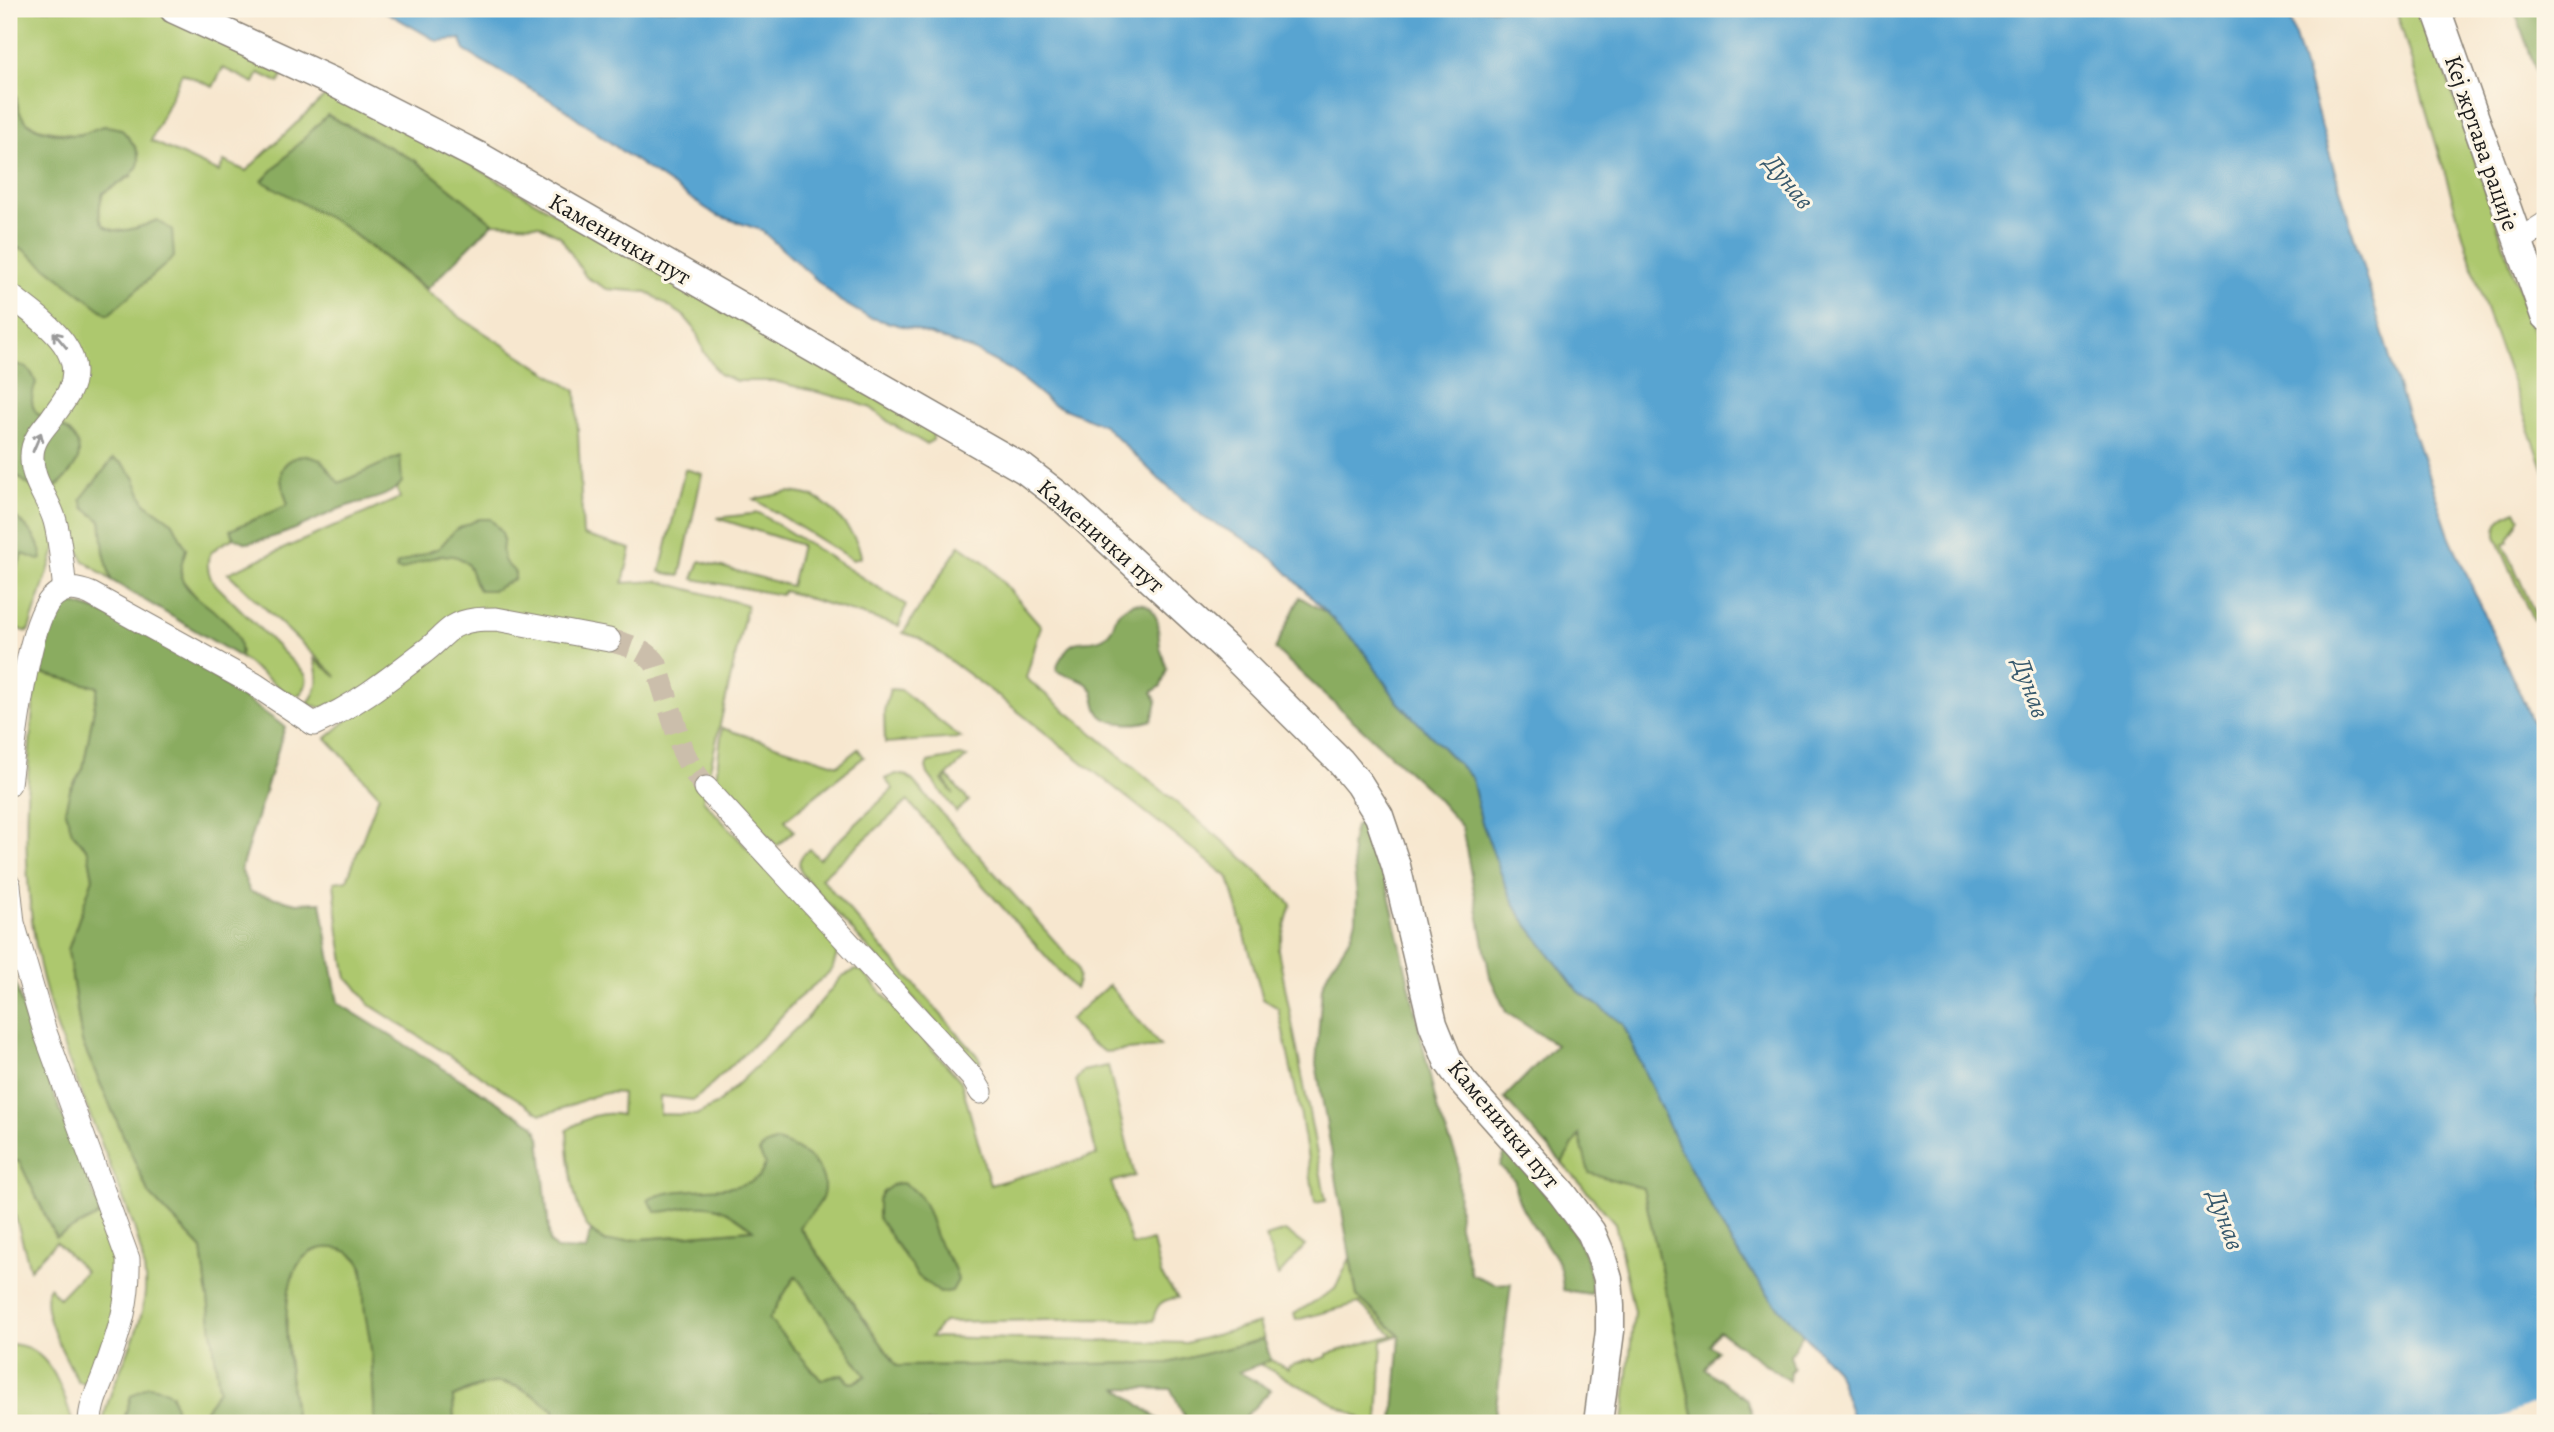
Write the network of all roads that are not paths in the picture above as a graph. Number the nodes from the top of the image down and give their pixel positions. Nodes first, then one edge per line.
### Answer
1 (174, 9) edge
2 (2436, 9) edge
3 (2545, 224) edge
4 (2517, 242) junction
5 (12, 296) dead end
6 (2545, 316) edge
7 (65, 590) junction
8 (609, 640) tunnel mouth
9 (9, 784) edge
10 (706, 788) tunnel mouth
11 (9, 885) edge
12 (981, 1092) dead end
13 (90, 1423) edge
14 (1598, 1423) edge

1 - 14 main road, Каменички пут
2 - 4 main road, Кеј жртава рације
3 - 4 street
4 - 6 main road, Кеј жртава рације
7 -> 5 street
7 - 8 street
7 - 9 street
10 - 12 street
11 - 13 street

